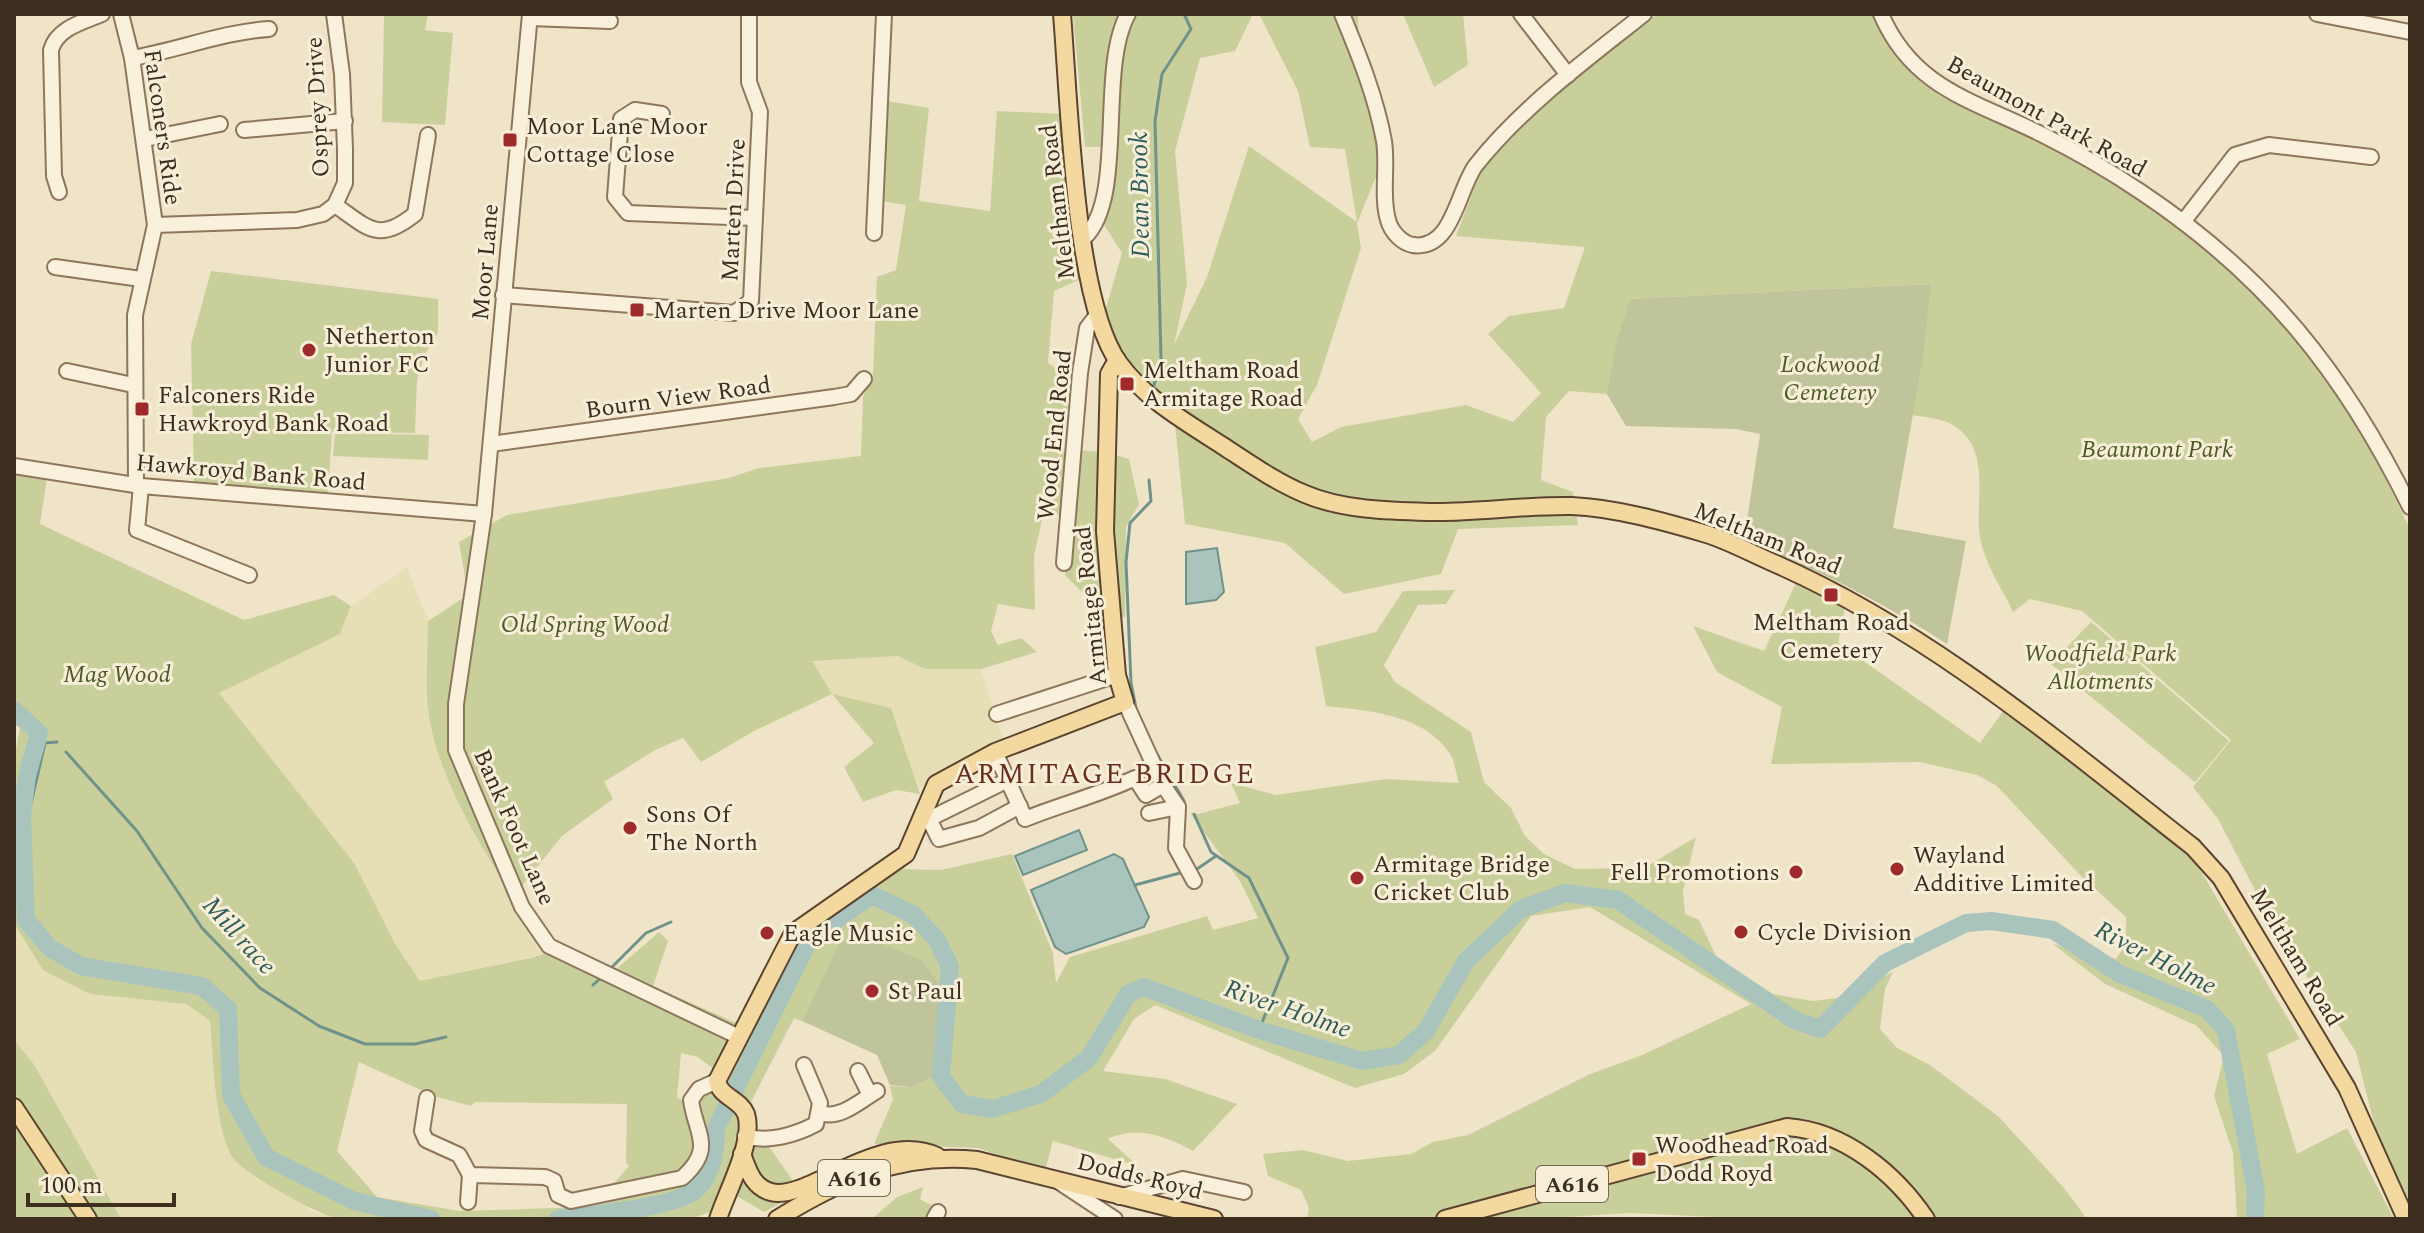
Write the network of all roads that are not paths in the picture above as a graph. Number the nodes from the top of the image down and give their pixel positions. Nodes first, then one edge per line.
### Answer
1 (102, 14) edge
2 (121, 14) edge
3 (232, 14) edge
4 (334, 14) edge
5 (749, 14) edge
6 (884, 14) edge
7 (1062, 14) edge
8 (1128, 14) edge
9 (1342, 14) edge
10 (1521, 14) edge
11 (1644, 14) edge
12 (1881, 14) edge
13 (2317, 14) edge
14 (530, 16) edge
15 (2336, 16) edge
16 (610, 21) dead end
17 (269, 29) dead end
18 (232, 31) junction
19 (2410, 32) edge
20 (132, 58) junction
21 (1568, 75) junction
22 (662, 114) dead end
23 (345, 121) junction
24 (220, 124) dead end
25 (244, 130) dead end
26 (428, 135) dead end
27 (145, 139) junction
28 (2371, 157) dead end
29 (59, 192) dead end
30 (335, 205) junction
31 (754, 218) junction
32 (2183, 222) junction
33 (155, 225) junction
34 (874, 233) dead end
35 (1084, 238) junction
36 (55, 267) dead end
37 (141, 279) junction
38 (503, 295) junction
39 (1097, 315) junction
40 (1117, 360) junction
41 (67, 371) dead end
42 (864, 379) dead end
43 (133, 385) junction
44 (491, 444) junction
45 (14, 466) edge
46 (139, 485) junction
47 (2410, 507) edge
48 (484, 514) junction
49 (1064, 563) dead end
50 (249, 575) dead end
51 (1117, 675) junction
52 (1125, 702) junction
53 (997, 714) dead end
54 (995, 752) junction
55 (1008, 780) junction
56 (1163, 785) junction
57 (1178, 807) junction
58 (1149, 813) dead end
59 (925, 817) junction
60 (1024, 817) junction
61 (1194, 881) dead end
62 (737, 1036) junction
63 (804, 1065) dead end
64 (858, 1071) dead end
65 (719, 1086) junction
66 (427, 1098) dead end
67 (14, 1107) edge
68 (821, 1113) junction
69 (745, 1136) junction
70 (742, 1154) junction
71 (937, 1156) junction
72 (470, 1175) junction
73 (1055, 1180) junction
74 (1244, 1192) dead end
75 (1119, 1197) junction
76 (468, 1202) dead end
77 (88, 1219) edge
78 (717, 1219) edge
79 (777, 1219) edge
80 (1115, 1219) edge
81 (1214, 1219) edge
82 (1445, 1219) edge
83 (1926, 1219) edge
84 (2406, 1219) edge

1 - 29 street
2 - 20 street, Falconers Ride
3 - 18 street
4 - 23 street, Osprey Drive
5 - 31 street, Marten Drive
6 - 34 street
7 - 35 main road, Meltham Road
8 - 35 street
9 - 21 street
10 - 21 street
11 - 21 street
12 - 32 street, Beaumont Park Road
13 - 15 street
14 - 16 street
14 - 38 street, Moor Lane
15 - 19 street
17 - 18 street
18 - 20 street
20 - 27 street, Falconers Ride
22 - 31 street
23 - 25 street
23 - 30 street, Osprey Drive
24 - 27 street
26 - 30 street
27 - 33 street, Falconers Ride
28 - 32 street
30 - 33 street, Osprey Drive
31 - 38 street, Marten Drive
32 - 47 street, Beaumont Park Road
33 - 37 street, Falconers Ride
35 - 39 main road, Meltham Road
36 - 37 street
37 - 43 street, Falconers Ride
38 - 44 street, Moor Lane
39 - 40 main road, Meltham Road
39 - 49 street, Wood End Road
40 - 51 main road, Armitage Road
40 - 84 main road, Meltham Road
41 - 43 street
42 - 44 street, Bourn View Road
43 - 46 street, Falconers Ride
44 - 48 street, Moor Lane
45 - 46 street, Hawkroyd Bank Road
46 - 48 street, Hawkroyd Bank Road
46 - 50 street, Falconers Ride
48 - 62 street, Bank Foot Lane
51 - 52 main road, Armitage Road
51 - 53 street
52 - 54 main road, Armitage Road
52 - 56 street
54 - 55 street
54 - 59 main road, Armitage Road
55 - 59 street
55 - 60 street
56 - 57 street
56 - 60 street
57 - 58 street
57 - 61 street
59 - 60 street
59 - 62 main road, Armitage Road
62 - 65 main road, Armitage Road
63 - 68 street
64 - 68 street
65 - 69 main road
65 - 72 street
66 - 72 street
67 - 77 main road
68 - 69 street
69 - 70 main road
70 - 71 main road
70 - 78 main road
71 - 73 main road, A616
71 - 79 main road, A616
72 - 76 street
73 - 75 main road, Dodds Royd / A616
73 - 80 street
74 - 75 street
75 - 81 main road, Dodds Royd / A616
82 - 83 main road, A616

